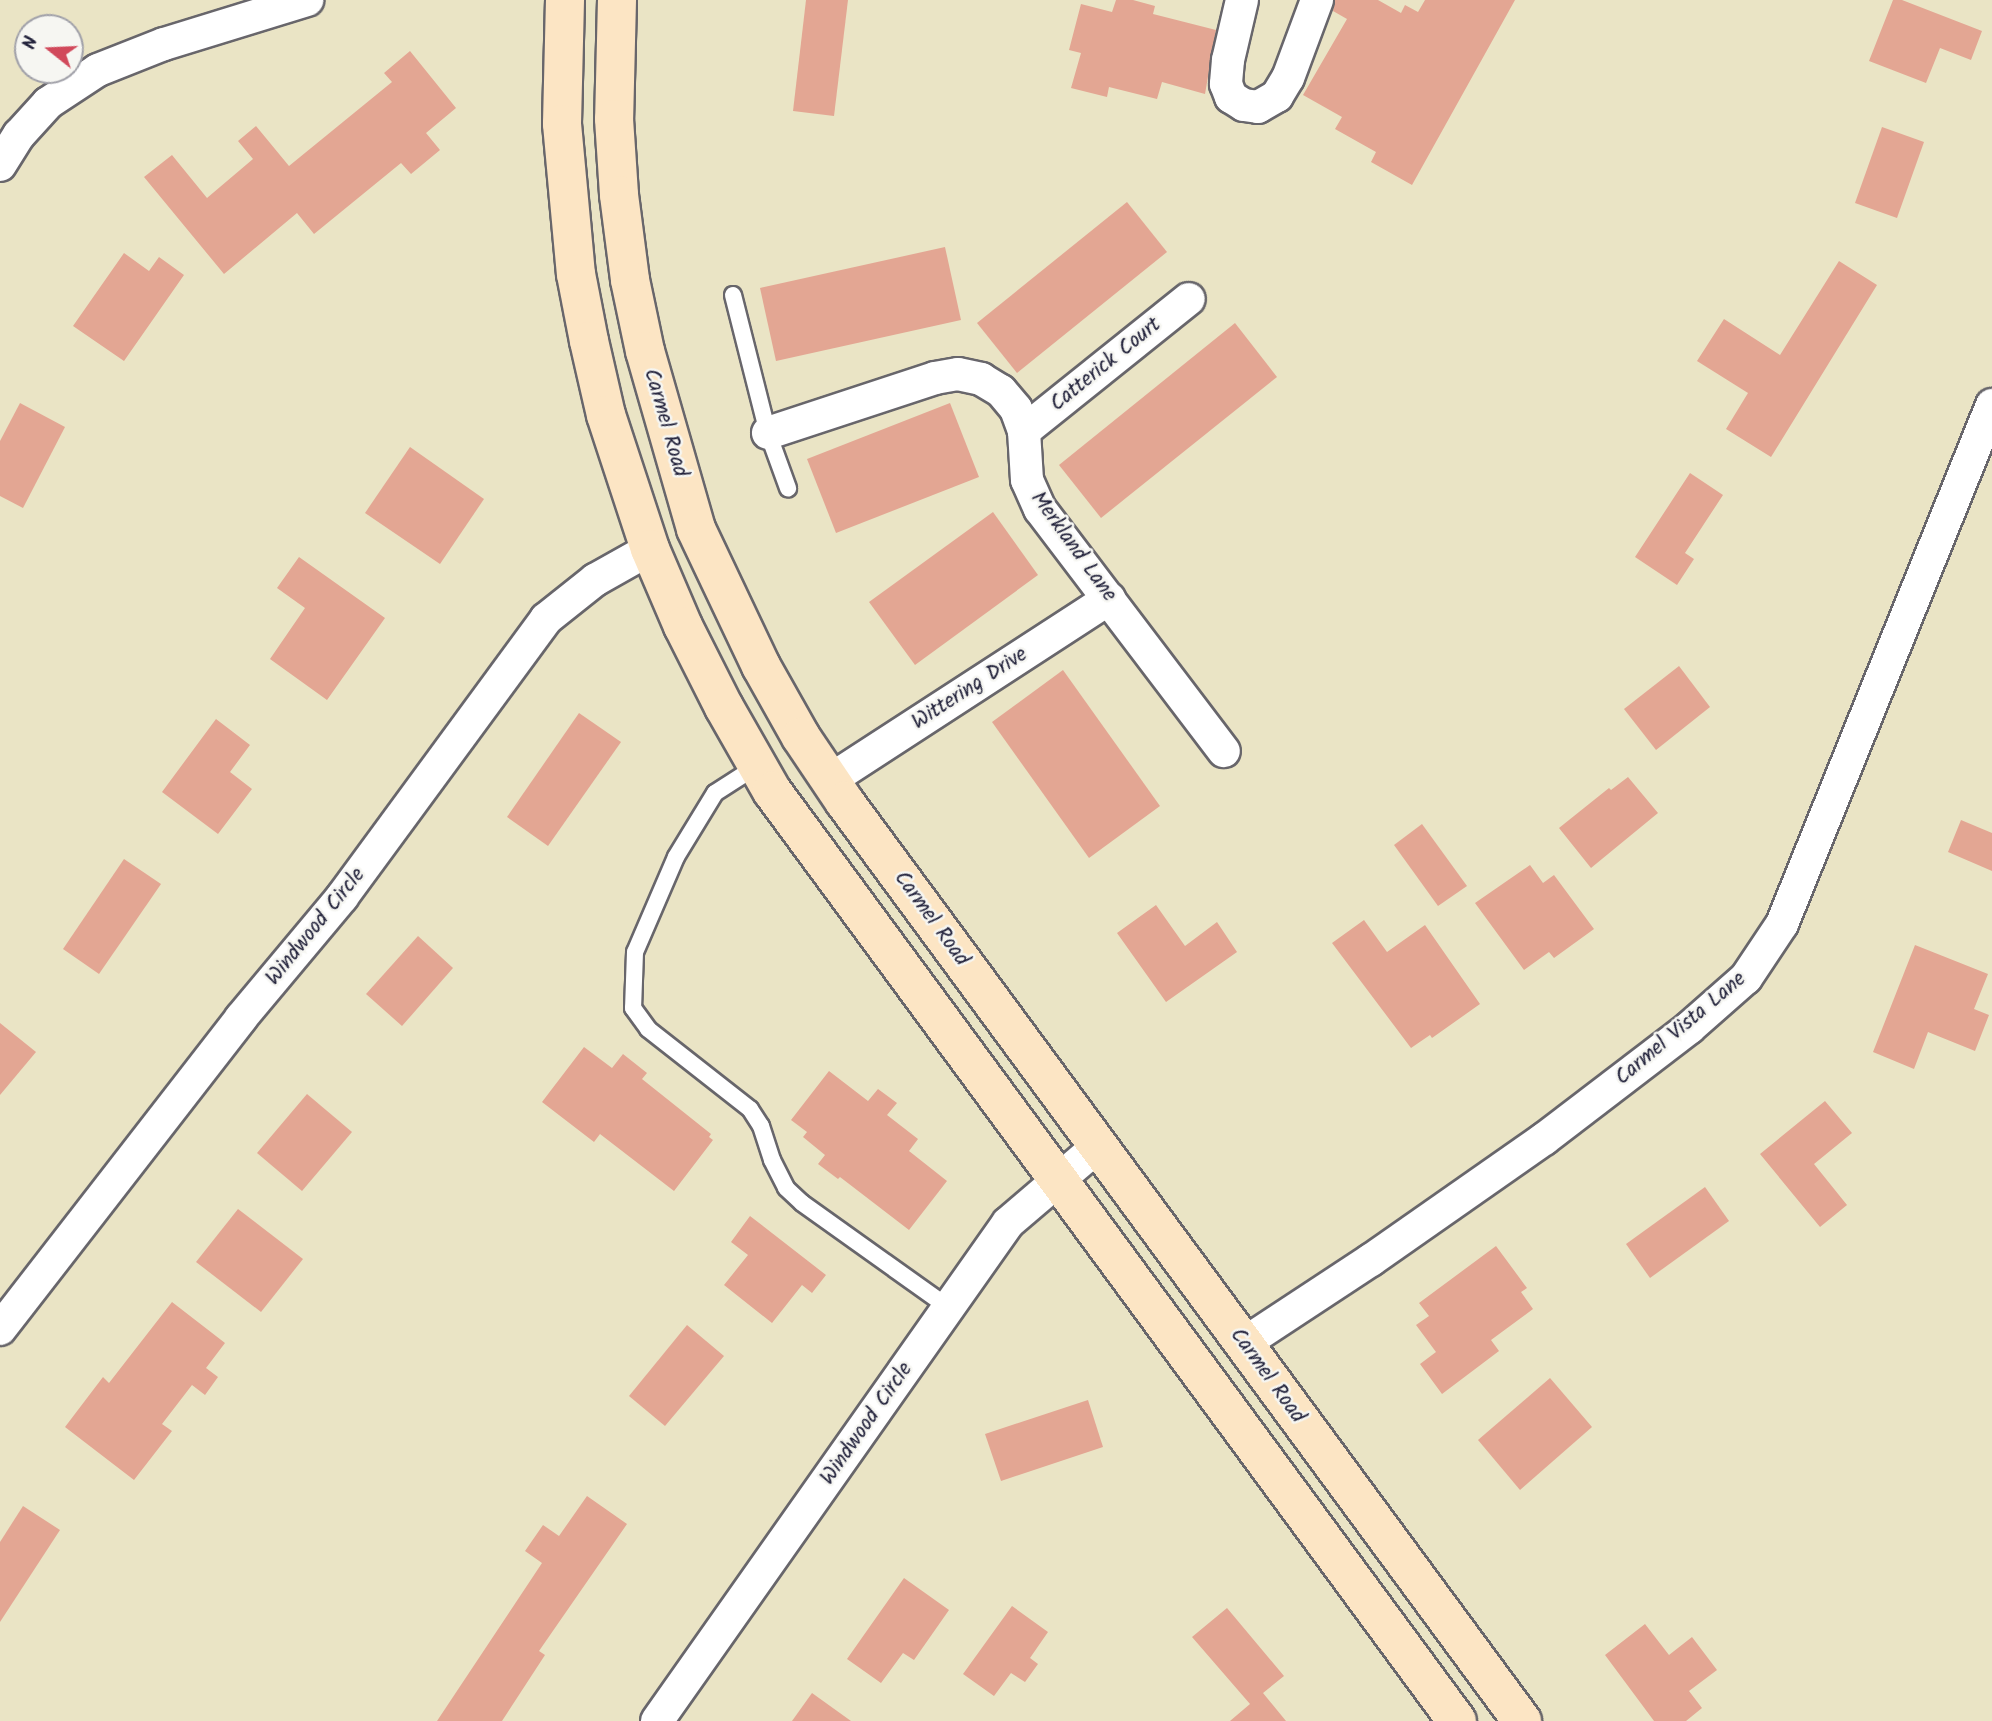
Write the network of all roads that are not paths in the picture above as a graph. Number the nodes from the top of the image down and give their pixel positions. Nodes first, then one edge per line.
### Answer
1 (307, 0) edge
2 (565, 0) edge
3 (617, 0) edge
4 (1242, 0) edge
5 (1317, 0) edge
6 (0, 165) edge
7 (733, 295) dead end
8 (1189, 299) dead end
9 (1992, 405) edge
10 (1024, 431) junction
11 (768, 432) junction
12 (788, 488) dead end
13 (650, 549) junction
14 (1109, 599) junction
15 (1224, 751) dead end
16 (757, 765) junction
17 (830, 780) junction
18 (1098, 1146) junction
19 (1057, 1179) junction
20 (949, 1308) junction
21 (0, 1329) edge
22 (1243, 1344) junction
23 (1449, 1718) edge
24 (657, 1721) edge
25 (1521, 1721) edge

1 - 6 street
2 - 13 main road
3 - 17 main road, Carmel Road
4 - 5 street
7 - 11 lane
8 - 10 street, Catterick Court
9 - 22 street, Carmel Vista Lane
10 - 11 street, Merkland Lane
10 - 14 street, Merkland Lane
11 - 12 lane
13 - 16 main road
13 - 21 street, Windwood Circle
14 - 15 street, Merkland Lane
14 - 17 street, Wittering Drive
16 - 19 main road
16 - 20 lane
17 - 18 main road, Carmel Road
18 - 19 street, Windwood Circle
18 - 22 main road, Carmel Road
19 - 20 street, Windwood Circle
19 - 23 main road
20 - 24 street, Windwood Circle
22 - 25 main road, Carmel Road

